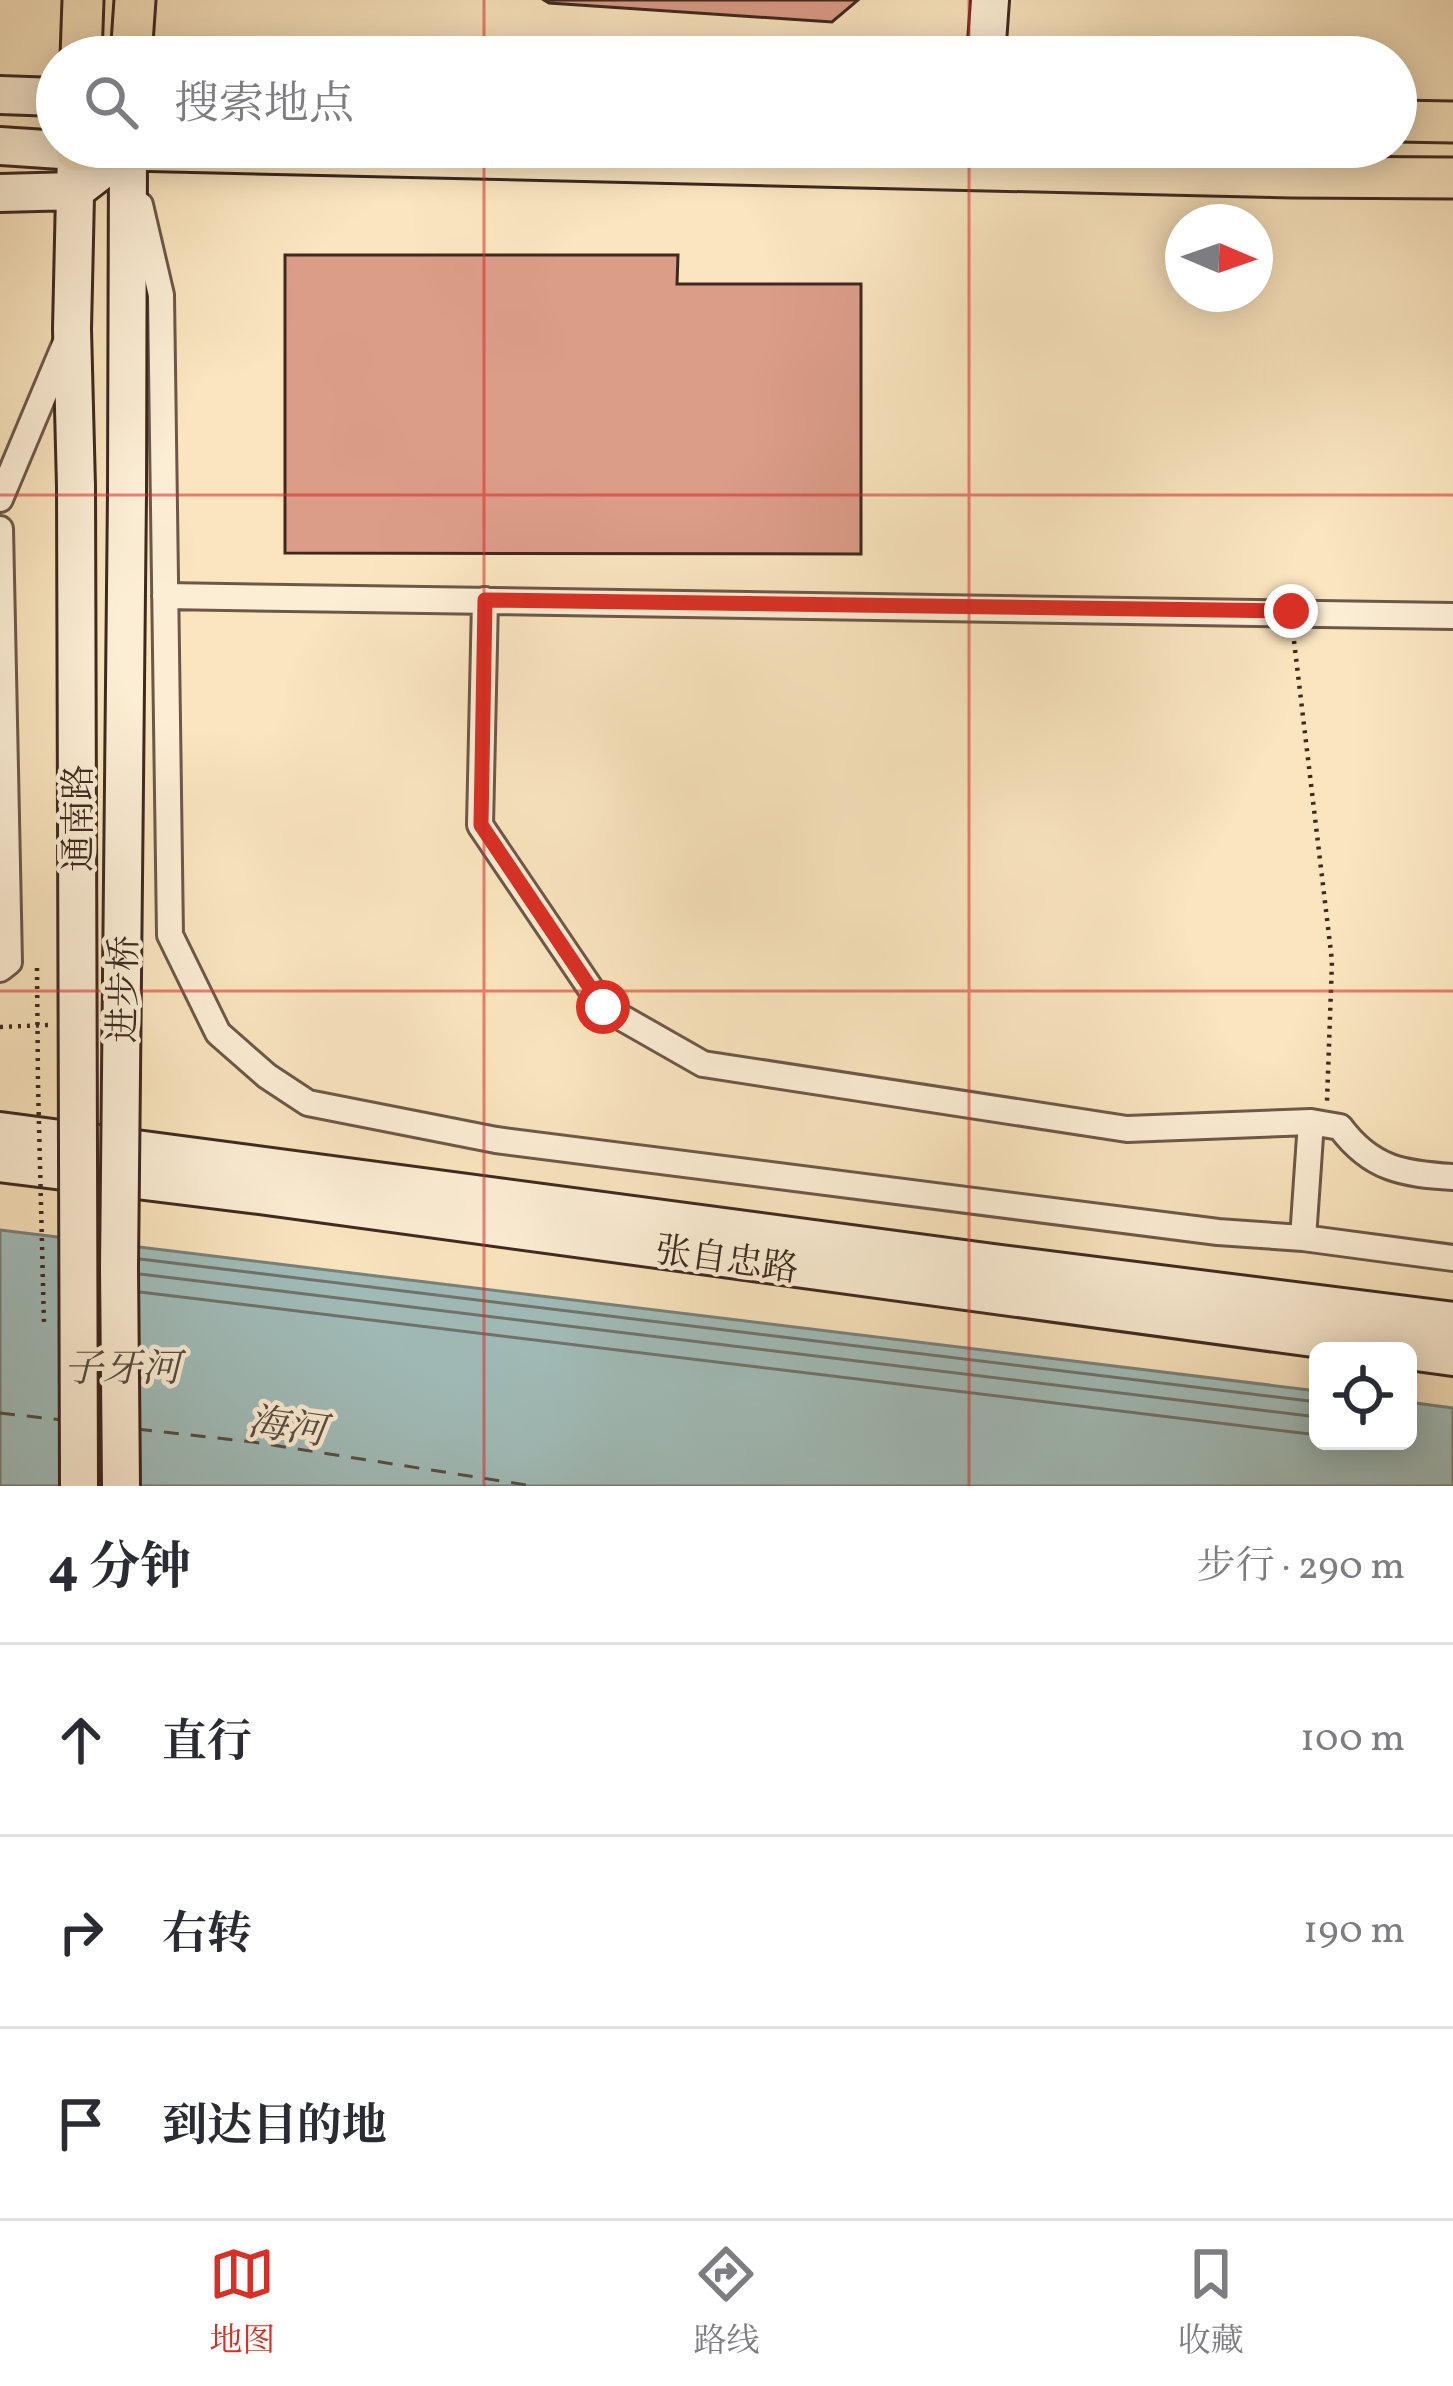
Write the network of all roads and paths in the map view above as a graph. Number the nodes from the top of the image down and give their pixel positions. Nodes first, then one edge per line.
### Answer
1 (83, 0) edge
2 (135, 0) edge
3 (990, 0) edge
4 (82, 36) edge
5 (132, 36) edge
6 (987, 36) edge
7 (0, 95) edge
8 (36, 96) edge
9 (1417, 122) edge
10 (1453, 122) edge
11 (0, 146) edge
12 (36, 147) edge
13 (76, 168) edge
14 (103, 168) edge
15 (128, 168) edge
16 (132, 168) edge
17 (1217, 168) edge
18 (1453, 178) edge
19 (75, 191) junction
20 (0, 193) edge
21 (72, 328) junction
22 (0, 499) edge
23 (0, 529) edge
24 (165, 596) junction
25 (485, 600) junction
26 (1291, 611) junction
27 (1453, 616) edge
28 (4, 965) edge
29 (1319, 1123) junction
30 (0, 1131) edge
31 (0, 1163) edge
32 (1453, 1177) edge
33 (1303, 1238) junction
34 (1453, 1258) edge
35 (1453, 1321) edge
36 (44, 1344) dead end
37 (1453, 1357) edge
38 (79, 1486) edge
39 (121, 1486) edge

1 - 4 main road
2 - 5 main road
3 - 6 street
7 - 8 street
9 - 10 main road
11 - 12 street
13 - 19 street, 通南路
14 - 19 street
15 - 39 street, 进步桥, bridge
16 - 24 street
17 - 18 main road
19 - 20 street
19 - 21 street, 通南路
21 - 22 street
21 - 38 street, 通南路, bridge
23 - 28 street
24 - 25 street
24 - 33 street
25 - 26 street
25 - 29 street
26 - 27 street
26 - 29 path
28 - 36 path, bridge
29 - 32 street
29 - 33 street
30 - 35 street, 张自忠路
31 - 37 street, 张自忠路
33 - 34 street

